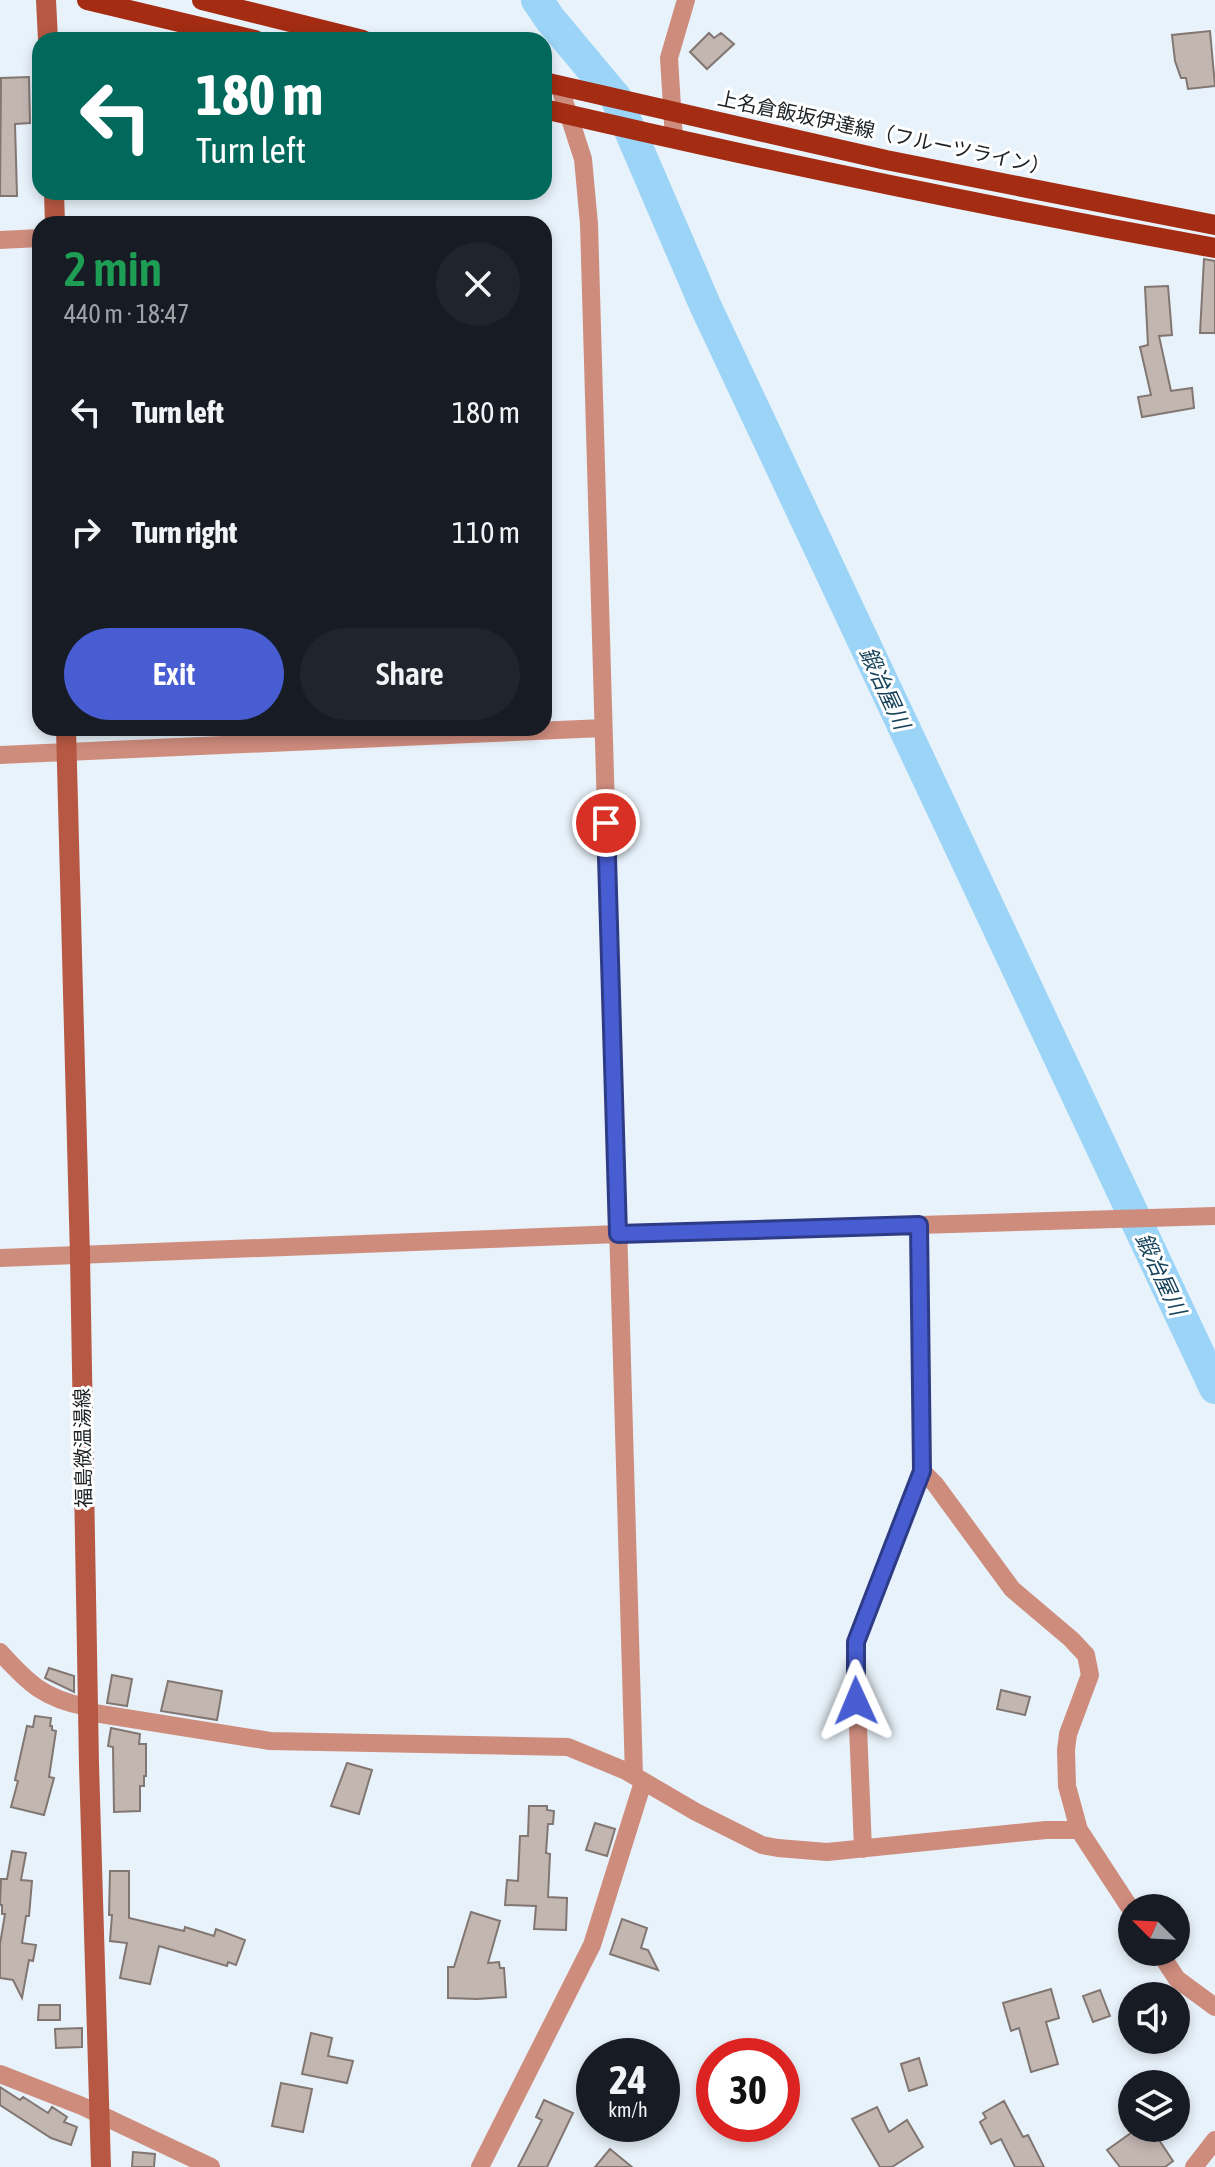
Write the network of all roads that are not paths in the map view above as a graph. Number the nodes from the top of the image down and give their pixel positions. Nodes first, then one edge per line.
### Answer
1 (46, 0) edge
2 (87, 0) edge
3 (202, 0) edge
4 (686, 0) edge
5 (48, 32) edge
6 (221, 32) edge
7 (331, 32) edge
8 (552, 83) edge
9 (552, 111) edge
10 (670, 112) junction
11 (578, 117) junction
12 (670, 138) junction
13 (1215, 225) edge
14 (32, 238) edge
15 (0, 240) edge
16 (1215, 248) edge
17 (603, 728) junction
18 (552, 730) edge
19 (66, 736) edge
20 (438, 736) edge
21 (66, 754) junction
22 (0, 755) edge
23 (1215, 1216) edge
24 (919, 1225) junction
25 (618, 1234) junction
26 (80, 1256) junction
27 (0, 1258) edge
28 (922, 1471) junction
29 (0, 1652) edge
30 (88, 1710) junction
31 (638, 1779) junction
32 (1079, 1830) junction
33 (863, 1849) junction
34 (1121, 1894) edge
35 (1168, 1966) edge
36 (1215, 2007) edge
37 (0, 2074) edge
38 (99, 2114) junction
39 (1215, 2140) edge
40 (101, 2167) edge
41 (211, 2167) edge
42 (480, 2167) edge
43 (1194, 2167) edge

1 - 5 main road
2 - 6 main road
3 - 7 main road
4 - 10 street
8 - 10 main road, 上名倉飯坂伊達線（フルーツライン）
8 - 11 street
9 - 11 main road
10 - 12 street
10 - 13 main road, 上名倉飯坂伊達線（フルーツライン）
11 - 12 main road
11 - 17 street
12 - 16 main road
14 - 15 street
17 - 18 street
17 - 25 street
19 - 21 main road, 福島微温湯線
20 - 21 street
21 - 22 street
21 - 26 main road, 福島微温湯線
23 - 24 street
24 - 25 street
24 - 28 street
25 - 26 street
25 - 31 street
26 - 27 street
26 - 30 main road, 福島微温湯線
28 - 32 street
28 - 33 street
29 - 30 street
30 - 31 street
30 - 38 main road, 福島微温湯線
31 - 33 street
31 - 42 street
32 - 33 street
32 - 34 street
35 - 36 street
37 - 38 street
38 - 40 main road, 福島微温湯線
38 - 41 street
39 - 43 street

